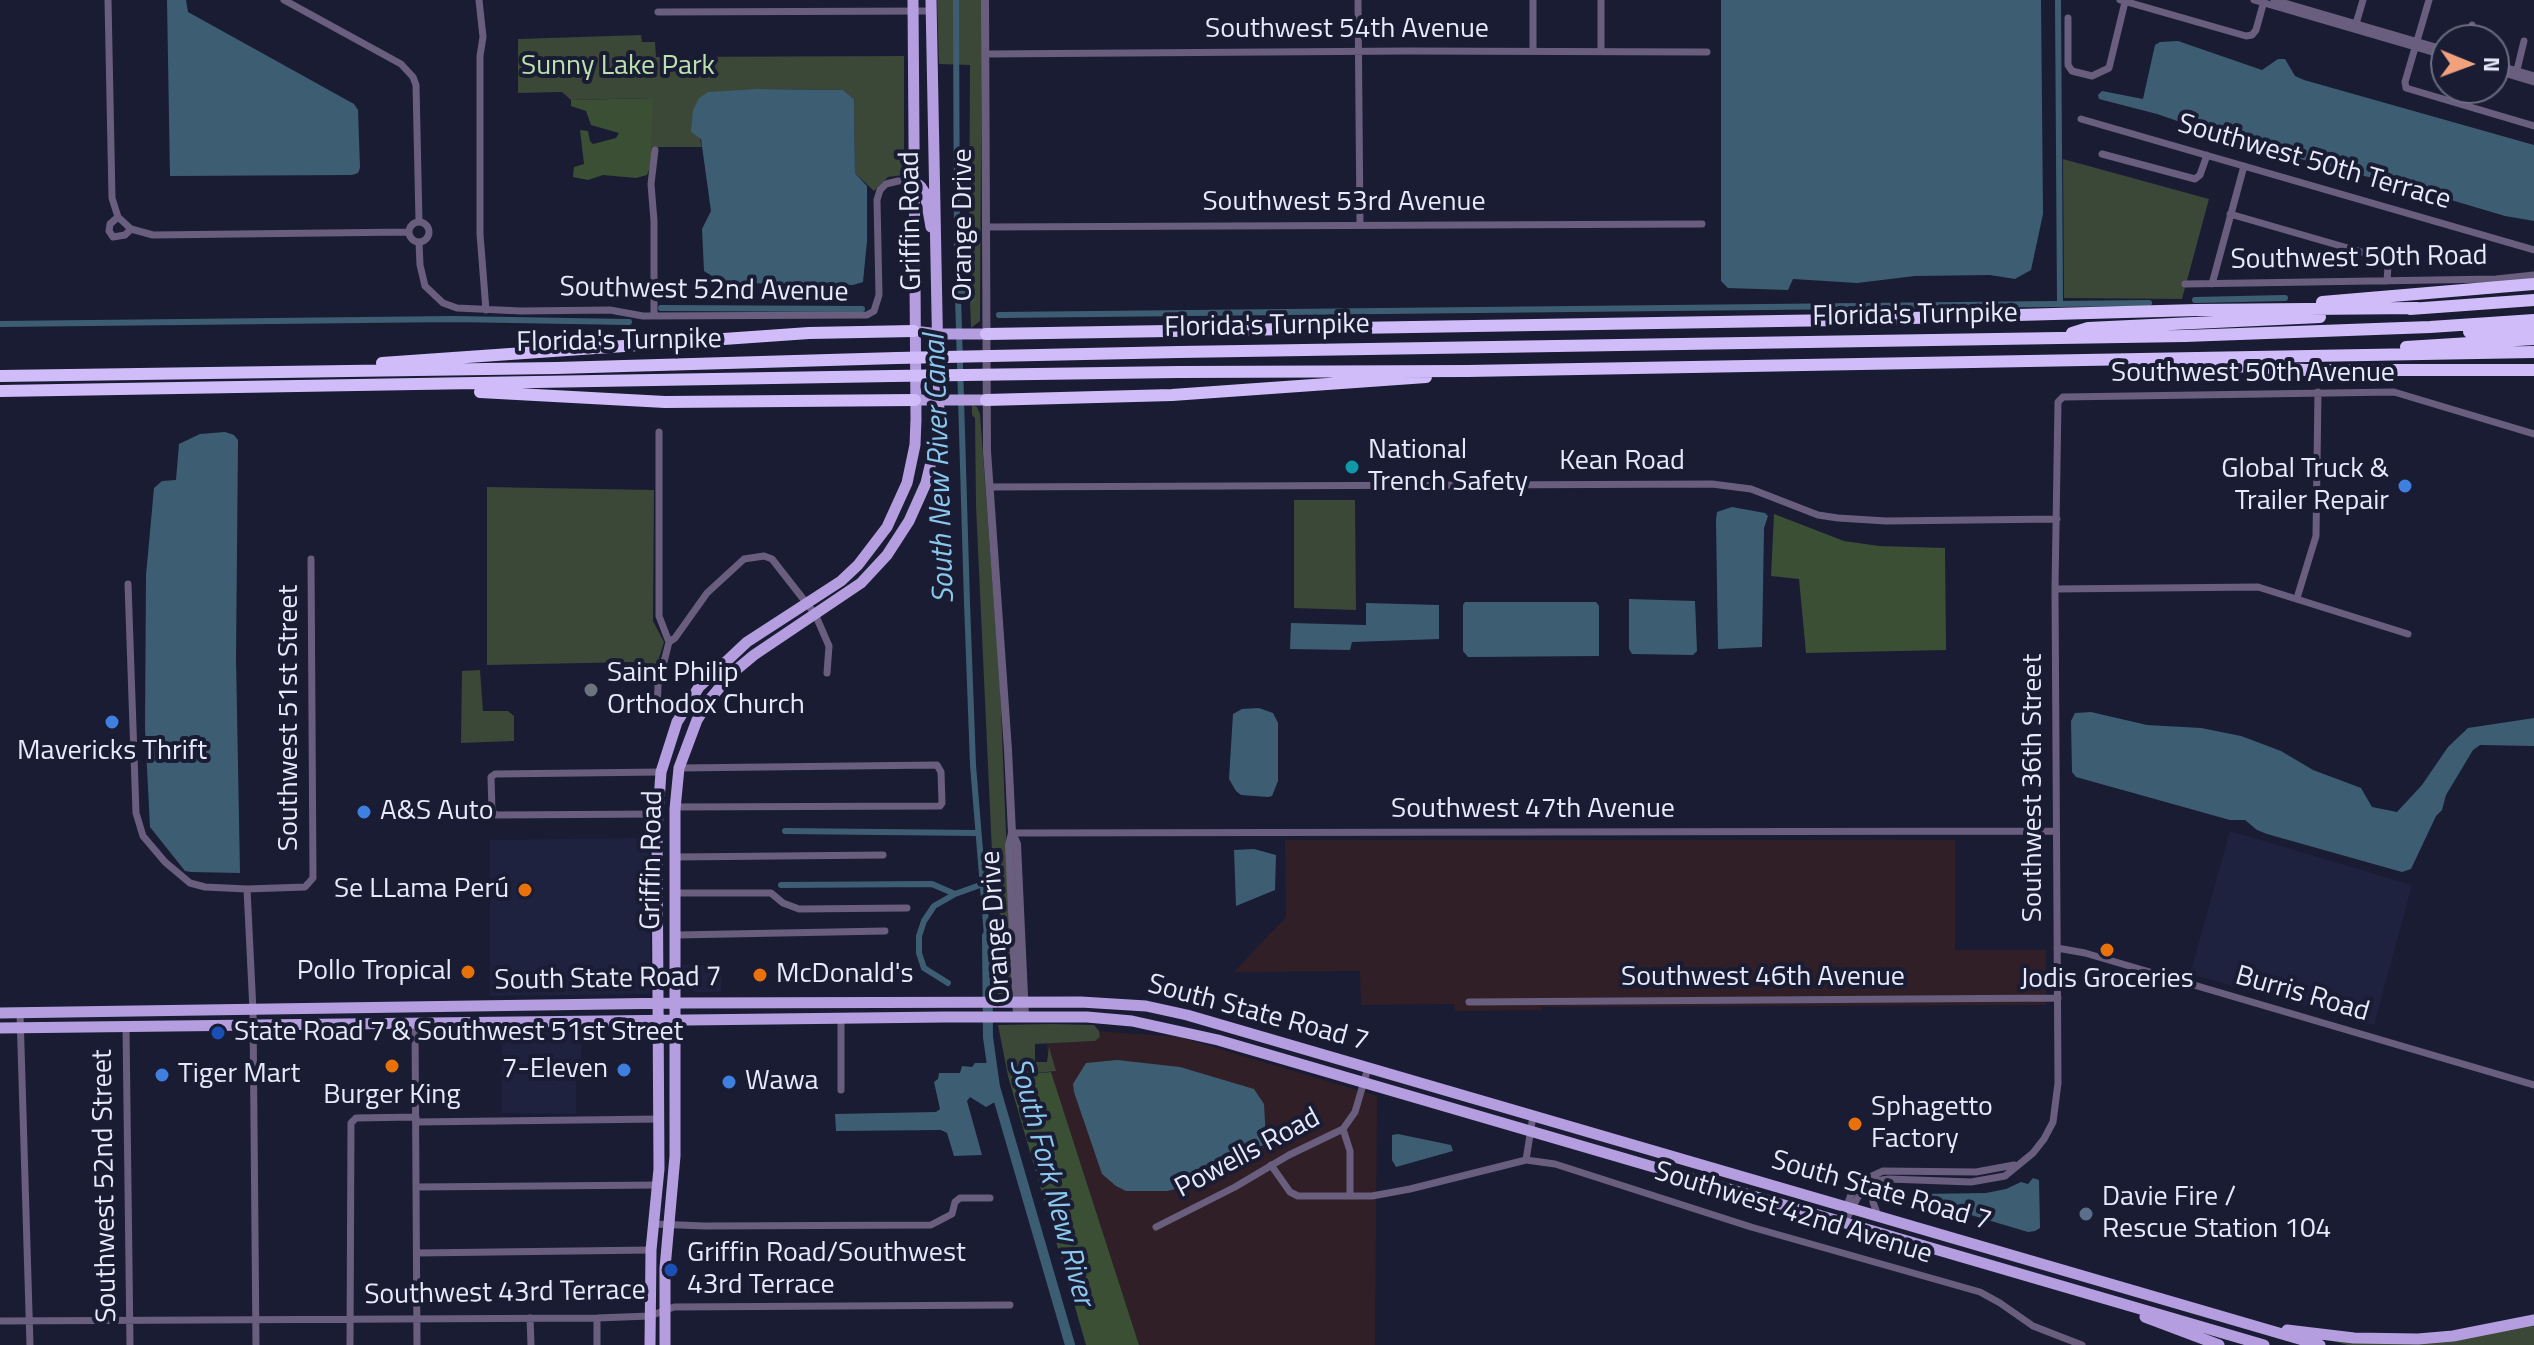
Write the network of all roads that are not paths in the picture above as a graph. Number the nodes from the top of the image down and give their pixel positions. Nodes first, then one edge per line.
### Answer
1 (108, 0) edge
2 (479, 0) edge
3 (985, 0) edge
4 (1358, 0) edge
5 (1533, 0) edge
6 (1601, 0) edge
7 (2254, 0) edge
8 (2274, 0) edge
9 (2363, 0) edge
10 (2429, 0) edge
11 (288, 1) edge
12 (2123, 1) edge
13 (2264, 1) edge
14 (913, 5) edge
15 (931, 5) edge
16 (658, 12) dead end
17 (2068, 18) dead end
18 (2355, 27) junction
19 (2524, 41) dead end
20 (2416, 44) junction
21 (2430, 48) edge
22 (1359, 51) junction
23 (1533, 51) junction
24 (1601, 51) junction
25 (1707, 52) dead end
26 (986, 54) junction
27 (2510, 72) edge
28 (2517, 74) junction
29 (2534, 79) edge
30 (2081, 119) dead end
31 (2534, 126) edge
32 (655, 150) dead end
33 (2102, 154) dead end
34 (2207, 155) junction
35 (935, 163) junction
36 (2244, 166) junction
37 (914, 181) junction
38 (2230, 214) junction
39 (118, 217) junction
40 (419, 222) junction
41 (1360, 224) junction
42 (1702, 224) dead end
43 (986, 227) junction
44 (131, 229) junction
45 (409, 232) junction
46 (419, 242) junction
47 (936, 249) junction
48 (2534, 250) edge
49 (2534, 275) edge
50 (2387, 281) junction
51 (2185, 284) dead end
52 (2212, 284) junction
53 (2534, 284) edge
54 (2534, 300) edge
55 (2417, 308) junction
56 (486, 310) junction
57 (2196, 310) junction
58 (654, 316) junction
59 (2534, 320) edge
60 (2430, 327) junction
61 (914, 331) junction
62 (2534, 331) edge
63 (986, 334) junction
64 (943, 335) junction
65 (2057, 338) junction
66 (2534, 339) edge
67 (2534, 352) edge
68 (2363, 355) junction
69 (2150, 360) junction
70 (2534, 370) edge
71 (330, 371) junction
72 (1467, 371) junction
73 (0, 376) edge
74 (421, 385) junction
75 (0, 391) edge
76 (2318, 392) junction
77 (2063, 397) joint
78 (915, 400) junction
79 (979, 400) junction
80 (944, 401) junction
81 (659, 432) dead end
82 (2534, 434) edge
83 (990, 487) junction
84 (2057, 519) junction
85 (311, 559) dead end
86 (128, 584) dead end
87 (2055, 589) junction
88 (2297, 598) junction
89 (805, 603) junction
90 (815, 614) junction
91 (2408, 634) dead end
92 (669, 642) junction
93 (827, 673) dead end
94 (657, 710) dead end
95 (679, 768) junction
96 (661, 772) junction
97 (675, 807) junction
98 (658, 814) junction
99 (2055, 831) junction
100 (1012, 833) junction
101 (883, 855) dead end
102 (676, 857) junction
103 (247, 889) junction
104 (675, 893) junction
105 (907, 908) dead end
106 (1012, 910) junction
107 (1022, 922) junction
108 (885, 931) dead end
109 (677, 935) junction
110 (2057, 948) junction
111 (2058, 998) junction
112 (866, 1002) junction
113 (1021, 1002) junction
114 (1469, 1002) dead end
115 (676, 1003) junction
116 (660, 1004) junction
117 (413, 1007) junction
118 (436, 1007) junction
119 (253, 1011) junction
120 (0, 1013) edge
121 (20, 1013) junction
122 (1021, 1017) junction
123 (841, 1018) junction
124 (660, 1019) junction
125 (676, 1019) junction
126 (1210, 1022) junction
127 (415, 1023) junction
128 (395, 1024) junction
129 (253, 1026) junction
130 (126, 1027) junction
131 (0, 1028) edge
132 (20, 1028) junction
133 (1182, 1030) junction
134 (1368, 1068) junction
135 (1364, 1082) junction
136 (2534, 1085) edge
137 (841, 1090) dead end
138 (1533, 1116) junction
139 (660, 1119) junction
140 (416, 1120) junction
141 (1343, 1129) junction
142 (1529, 1130) junction
143 (1526, 1160) junction
144 (1696, 1164) junction
145 (1271, 1165) junction
146 (2016, 1165) junction
147 (1671, 1172) junction
148 (1959, 1172) junction
149 (1889, 1179) junction
150 (1945, 1181) junction
151 (659, 1185) junction
152 (416, 1187) junction
153 (1350, 1196) junction
154 (990, 1198) dead end
155 (1849, 1208) junction
156 (1879, 1217) junction
157 (1845, 1222) junction
158 (654, 1224) junction
159 (670, 1225) junction
160 (1156, 1227) dead end
161 (651, 1250) junction
162 (417, 1253) junction
163 (2078, 1290) junction
164 (1010, 1305) dead end
165 (664, 1311) junction
166 (650, 1316) junction
167 (530, 1318) junction
168 (597, 1318) junction
169 (256, 1319) junction
170 (349, 1320) junction
171 (417, 1320) junction
172 (2534, 1320) edge
173 (0, 1321) edge
174 (27, 1321) junction
175 (130, 1321) junction
176 (2250, 1325) junction
177 (30, 1345) edge
178 (130, 1345) edge
179 (256, 1345) edge
180 (350, 1345) edge
181 (417, 1345) edge
182 (531, 1345) edge
183 (597, 1345) edge
184 (650, 1345) edge
185 (665, 1345) edge
186 (2082, 1345) edge
187 (2219, 1345) edge
188 (2264, 1345) edge
189 (2320, 1345) edge

1 - 39 street
2 - 56 street
3 - 26 street, Orange Drive
4 - 22 street
5 - 23 street
6 - 24 street
7 - 13 street
8 - 18 street
9 - 18 street
10 - 20 street
11 - 40 street
12 - 13 street
12 - 17 street
13 - 18 street
14 - 15 street
14 - 16 street
14 - 37 main road, Griffin Road
15 - 35 main road, Griffin Road
18 - 20 street
19 - 28 street
20 - 21 street
20 - 31 street
22 - 23 street, Southwest 54th Avenue
22 - 26 street, Southwest 54th Avenue
22 - 41 street
23 - 24 street, Southwest 54th Avenue
24 - 25 street, Southwest 54th Avenue
26 - 43 street, Orange Drive
27 - 28 street
28 - 29 street
30 - 34 street, Southwest 50th Terrace
32 - 58 street
33 - 34 street
34 - 36 street, Southwest 50th Terrace
35 - 37 main road
35 - 47 main road, Griffin Road
36 - 38 street
36 - 48 street, Southwest 50th Terrace
37 - 47 main road
37 - 58 street, Southwest 52nd Avenue
37 - 61 main road, Griffin Road
38 - 50 street
38 - 52 street
39 - 44 street
39 - 44 street
40 - 45 street
40 - 46 street
41 - 42 street, Southwest 53rd Avenue
41 - 43 street, Southwest 53rd Avenue
43 - 63 street, Orange Drive
44 - 45 street
45 - 46 street
46 - 56 street, Southwest 52nd Avenue
47 - 64 main road, Griffin Road
49 - 50 street, Southwest 50th Road
50 - 52 street, Southwest 50th Road
51 - 52 street, Southwest 50th Road
53 - 57 highway
54 - 55 highway
55 - 57 highway
55 - 65 highway
56 - 58 street, Southwest 52nd Avenue
57 - 63 highway
59 - 60 highway, Florida's Turnpike
60 - 62 highway
60 - 65 highway, Florida's Turnpike
61 - 64 main road
61 - 71 highway
61 - 78 main road, Griffin Road
63 - 64 main road
63 - 79 street, Orange Drive
64 - 80 main road, Griffin Road
65 - 71 highway, Florida's Turnpike, bridge
66 - 68 highway
67 - 68 highway, Florida's Turnpike
68 - 69 highway, Florida's Turnpike
69 - 70 highway
69 - 72 highway, Florida's Turnpike
71 - 73 highway, Florida's Turnpike
72 - 74 highway, Florida's Turnpike, bridge
72 - 79 highway
74 - 75 highway, Florida's Turnpike
74 - 78 highway
76 - 77 street, Southwest 50th Avenue
76 - 82 street, Southwest 50th Avenue
76 - 88 street
77 - 84 street, Southwest 36th Street
78 - 80 main road
78 - 89 main road, Griffin Road
79 - 80 main road
79 - 83 street, Orange Drive
80 - 90 main road, Griffin Road
81 - 92 street
83 - 84 street, Kean Road
83 - 100 street, Orange Drive
84 - 87 street, Southwest 36th Street
85 - 103 street, Southwest 51st Street
86 - 103 street, Southwest 51st Street
87 - 88 street
87 - 99 street, Southwest 36th Street
88 - 91 street
89 - 90 street
89 - 92 street
89 - 96 main road, Griffin Road
90 - 93 street
90 - 95 main road, Griffin Road
92 - 94 street
95 - 97 main road, Griffin Road
95 - 97 street
96 - 98 main road, Griffin Road
96 - 98 street
97 - 102 main road, Griffin Road
98 - 116 main road, Griffin Road
99 - 100 street, Southwest 47th Avenue
99 - 110 street, Southwest 36th Street
100 - 106 street, Orange Drive
100 - 107 street, Orange Drive
101 - 102 street
102 - 104 main road, Griffin Road
103 - 119 street
104 - 105 street
104 - 109 main road, Griffin Road
106 - 107 street
106 - 113 street, Orange Drive
107 - 113 street, Orange Drive
108 - 109 street
109 - 115 main road, Griffin Road
110 - 111 street, Southwest 36th Street
110 - 136 street, Burris Road
111 - 114 street, Southwest 46th Avenue
111 - 146 street, Southwest 36th Street
112 - 113 main road, South State Road 7
112 - 115 main road, South State Road 7
112 - 123 main road
113 - 122 street, Orange Drive
113 - 126 main road, South State Road 7
115 - 116 main road, South State Road 7
115 - 125 main road, Griffin Road
116 - 118 main road, South State Road 7
116 - 124 main road, Griffin Road
117 - 118 main road, South State Road 7
117 - 119 main road, South State Road 7
117 - 128 main road
118 - 127 main road
119 - 121 main road, South State Road 7
119 - 129 street
120 - 121 main road, South State Road 7
121 - 132 street
122 - 123 main road, South State Road 7
122 - 133 main road, South State Road 7
123 - 125 main road, South State Road 7
123 - 137 street
124 - 125 main road, South State Road 7
124 - 127 main road, South State Road 7
124 - 139 main road, Griffin Road
125 - 159 main road, Griffin Road
126 - 133 main road
126 - 134 main road, South State Road 7
127 - 128 main road, South State Road 7
127 - 140 street
128 - 129 main road, South State Road 7
129 - 130 main road, South State Road 7
129 - 169 street
130 - 132 main road, South State Road 7
130 - 175 street, Southwest 52nd Street
131 - 132 main road, South State Road 7
132 - 174 street
133 - 135 main road, South State Road 7
134 - 135 street, Powells Road
134 - 138 main road, South State Road 7
135 - 141 street, Powells Road
135 - 142 main road, South State Road 7
138 - 142 street
138 - 144 main road, South State Road 7
139 - 140 street
139 - 151 main road, Griffin Road
140 - 152 street
140 - 170 street
141 - 145 street, Powells Road
141 - 153 street
142 - 143 street
142 - 147 main road, South State Road 7
143 - 153 street
143 - 186 street, Southwest 42nd Avenue
144 - 147 main road
144 - 155 main road, South State Road 7
145 - 153 street
145 - 160 street, Powells Road
146 - 148 street
146 - 150 street, Southwest 36th Street
147 - 157 main road, South State Road 7
148 - 150 street
148 - 155 street
149 - 150 street, Southwest 36th Street
149 - 155 street
149 - 156 street
151 - 152 street
151 - 158 main road, Griffin Road
152 - 162 street
154 - 159 street
155 - 156 main road, South State Road 7
155 - 157 street
156 - 176 main road, South State Road 7
157 - 163 main road, South State Road 7
158 - 159 street
158 - 161 main road, Griffin Road
159 - 165 main road, Griffin Road
161 - 162 street
161 - 166 main road, Griffin Road
162 - 171 street
163 - 187 main road
163 - 188 main road, South State Road 7
164 - 165 street, Southwest 43rd Terrace
165 - 166 street, Southwest 43rd Terrace
165 - 185 main road, Griffin Road
166 - 168 street, Southwest 43rd Terrace
166 - 184 main road, Griffin Road
167 - 168 street, Southwest 43rd Terrace
167 - 171 street, Southwest 43rd Terrace
167 - 182 street
168 - 183 street
169 - 170 street, Southwest 43rd Terrace
169 - 175 street, Southwest 43rd Terrace
169 - 179 street
170 - 171 street, Southwest 43rd Terrace
170 - 180 street
171 - 181 street
172 - 176 main road
173 - 174 street, Southwest 43rd Terrace
174 - 175 street, Southwest 43rd Terrace
174 - 177 street
175 - 178 street, Southwest 52nd Street
176 - 189 main road, South State Road 7

